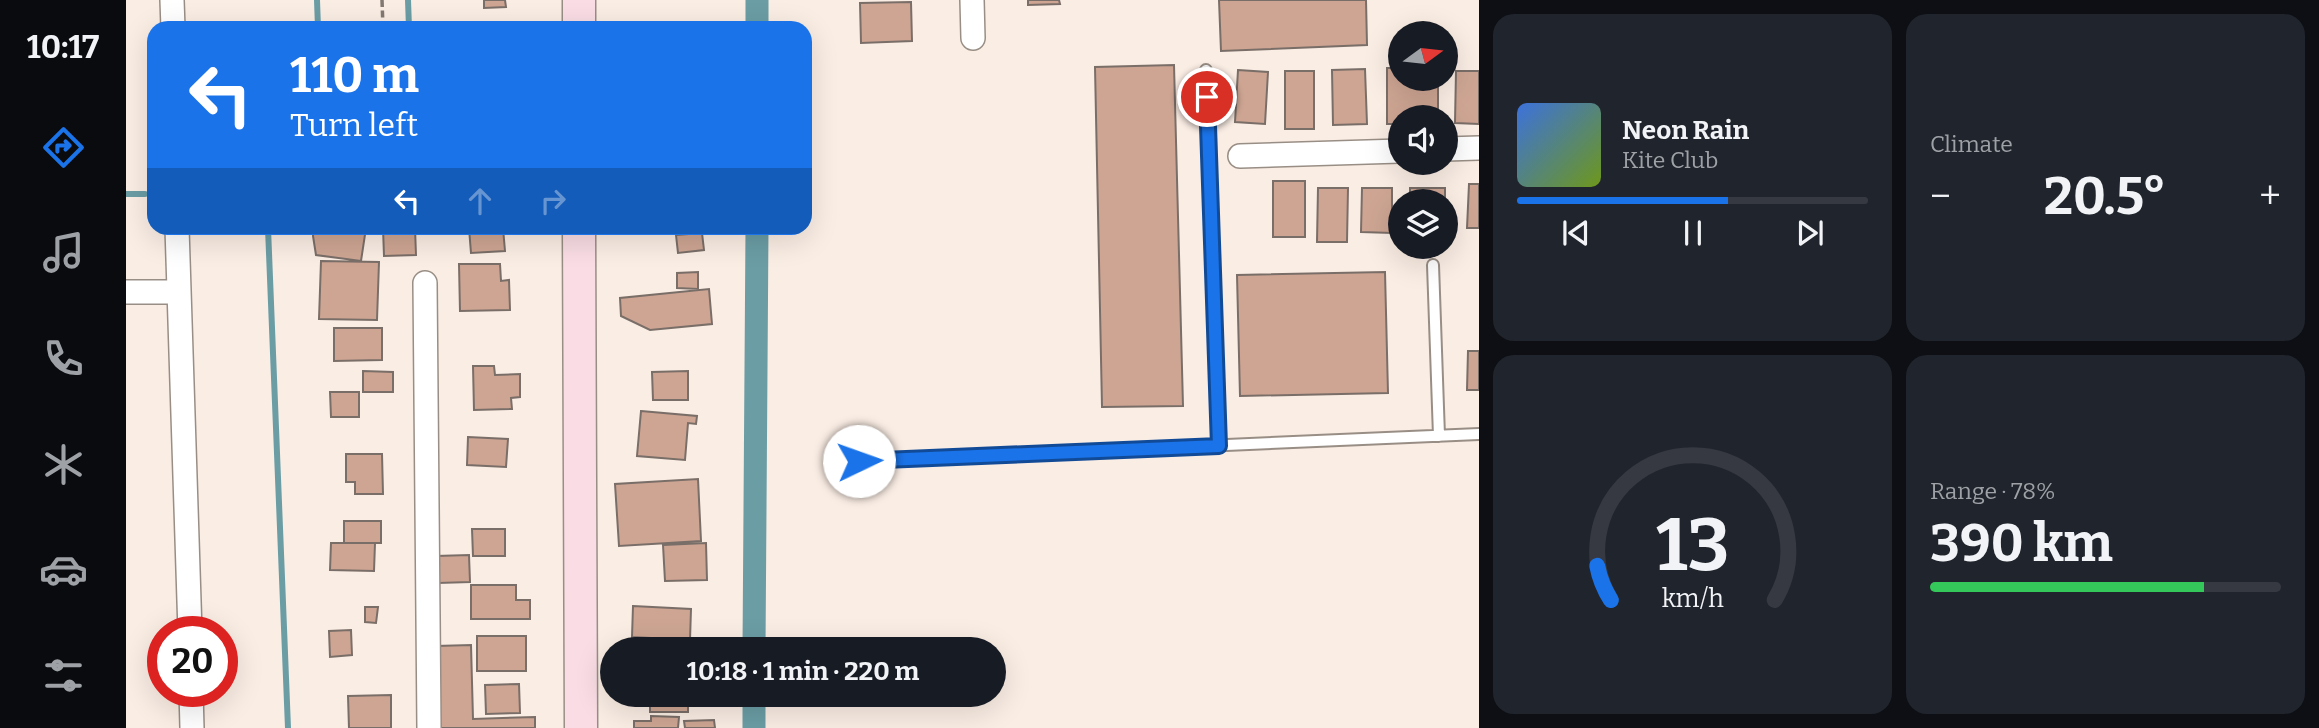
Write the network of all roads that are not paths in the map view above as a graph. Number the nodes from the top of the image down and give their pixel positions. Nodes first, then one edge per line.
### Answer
1 (172, 0) edge
2 (579, 0) edge
3 (972, 0) edge
4 (173, 21) edge
5 (579, 21) edge
6 (973, 38) dead end
7 (1206, 70) dead end
8 (1479, 148) edge
9 (1458, 149) edge
10 (1388, 151) edge
11 (1240, 156) dead end
12 (177, 235) edge
13 (579, 235) edge
14 (1433, 265) dead end
15 (425, 283) dead end
16 (126, 292) edge
17 (179, 292) junction
18 (1479, 434) edge
19 (1439, 436) junction
20 (1219, 446) junction
21 (859, 461) dead end
22 (189, 616) edge
23 (191, 707) edge
24 (192, 728) edge
25 (429, 728) edge
26 (581, 728) edge

1 - 4 street
2 - 5 main road
3 - 6 street
7 - 20 lane
8 - 9 street
10 - 11 street
12 - 17 street
13 - 26 main road
14 - 19 lane
15 - 25 street
16 - 17 street
17 - 22 street
18 - 19 lane
19 - 20 lane
20 - 21 lane
23 - 24 street

